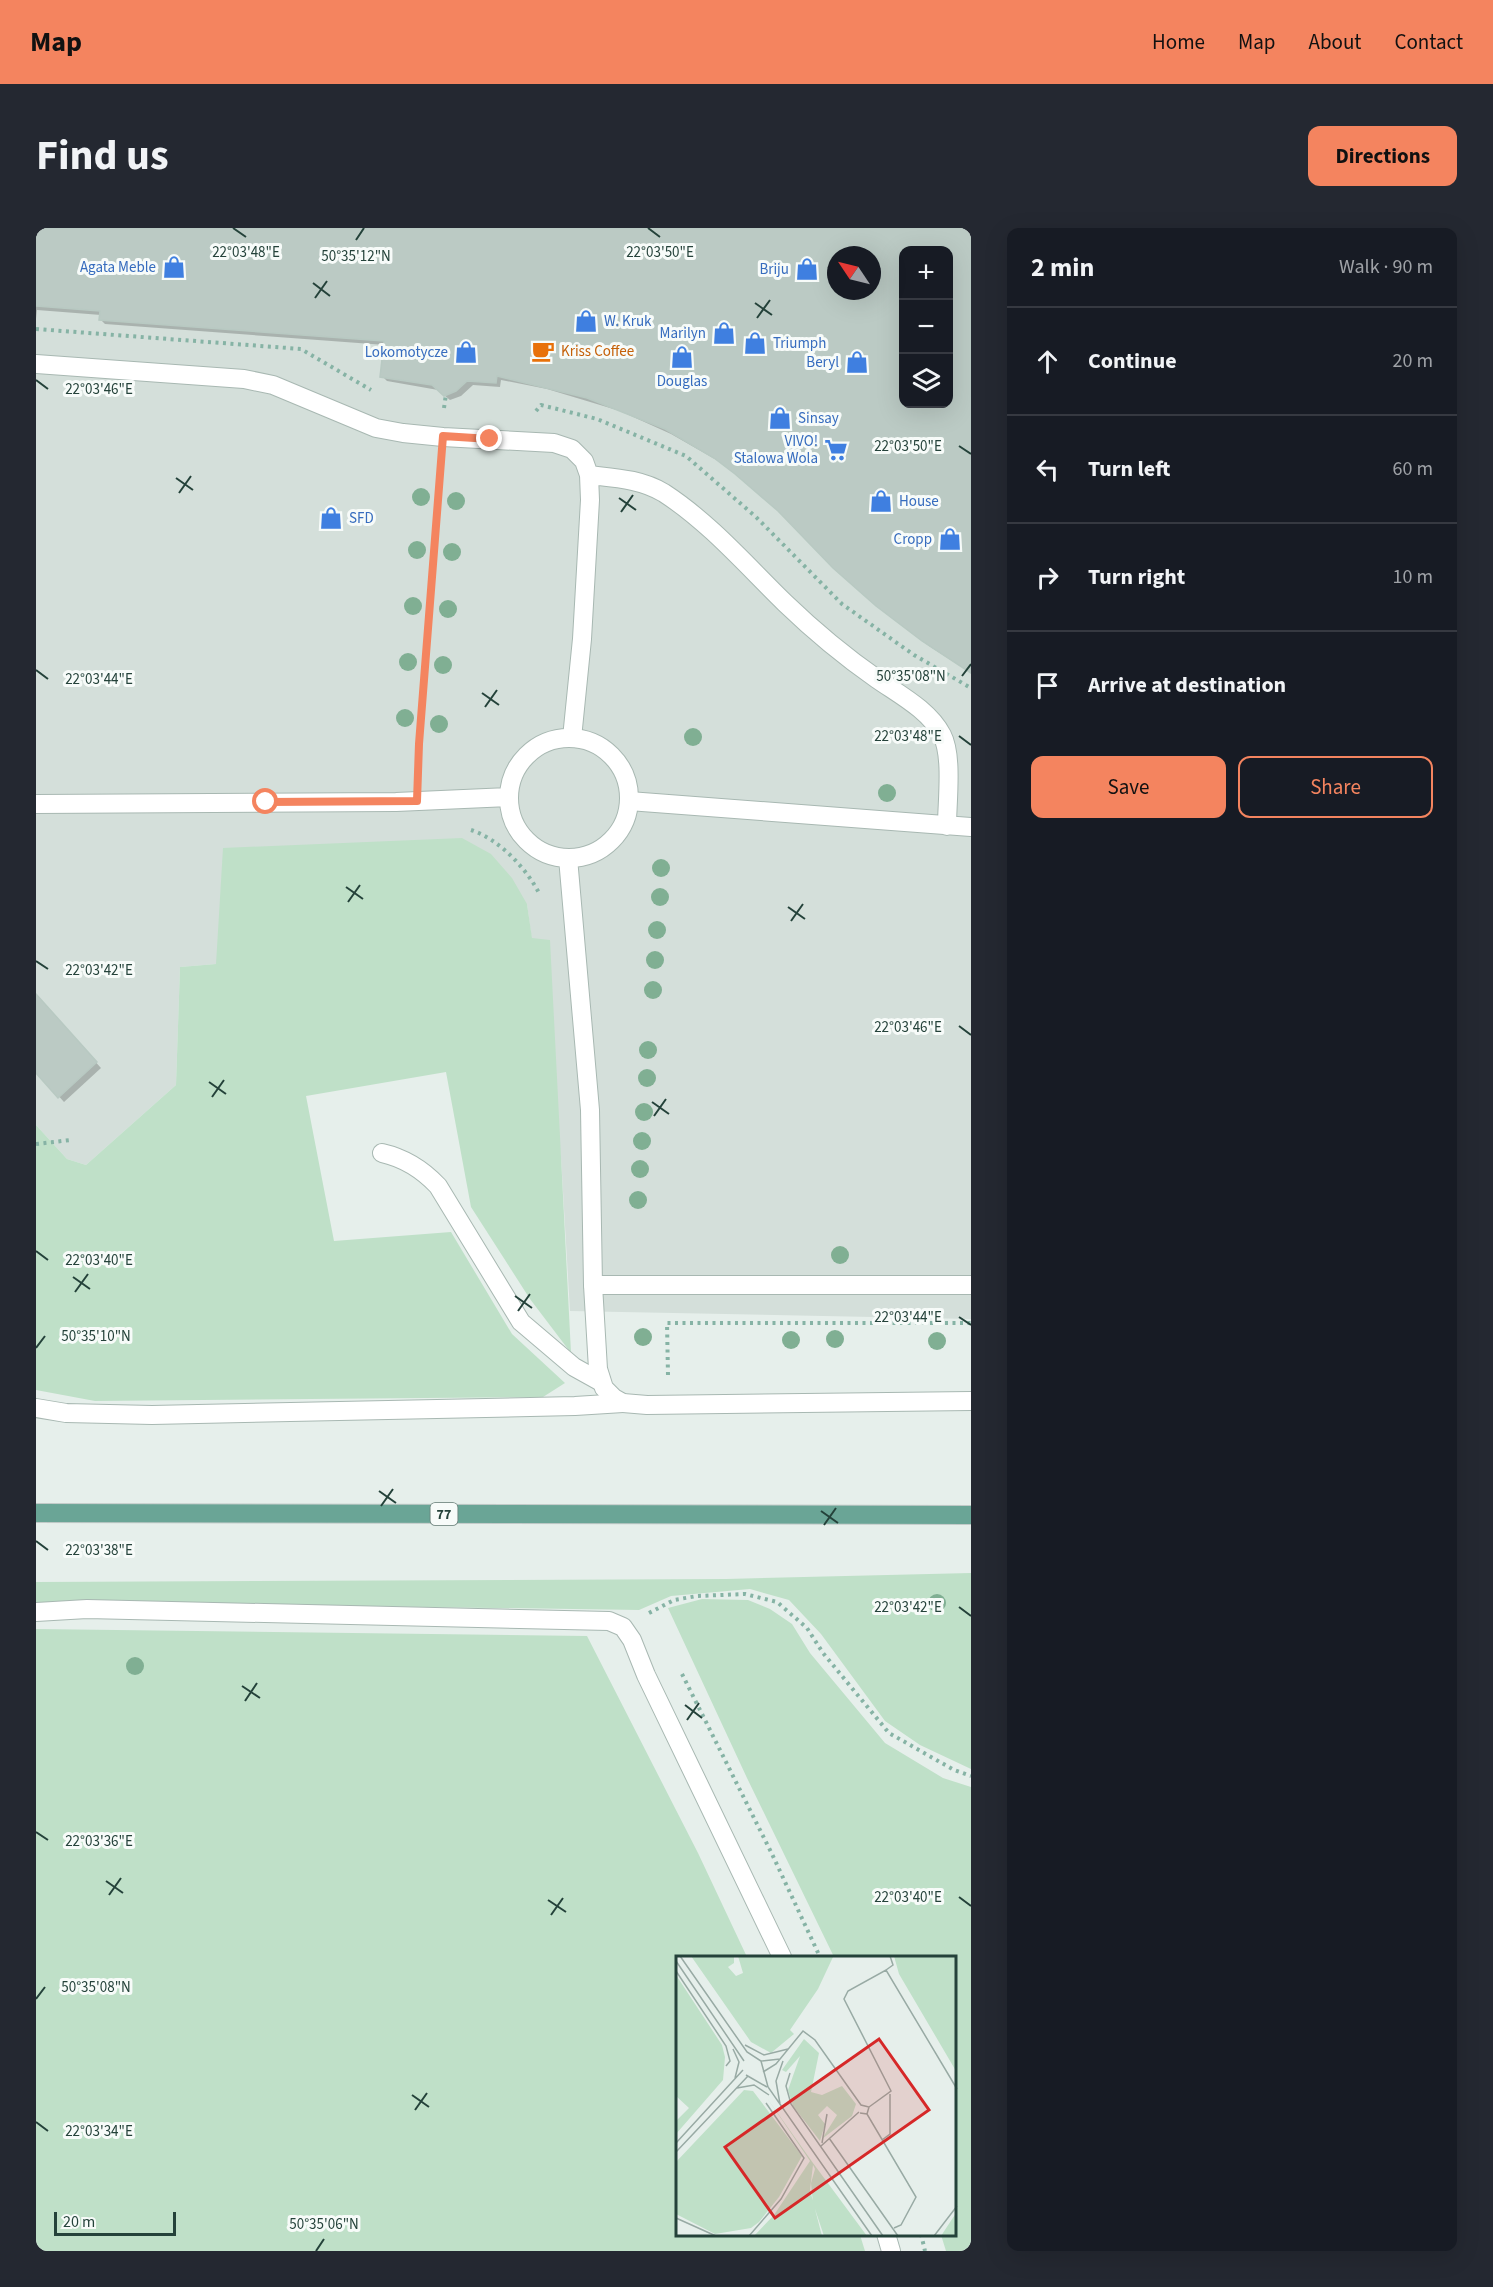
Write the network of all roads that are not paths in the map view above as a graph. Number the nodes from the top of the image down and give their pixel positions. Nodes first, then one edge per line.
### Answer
1 (36, 364) edge
2 (589, 475) junction
3 (572, 738) junction
4 (509, 797) junction
5 (628, 801) junction
6 (36, 804) edge
7 (947, 826) junction
8 (971, 827) edge
9 (568, 858) junction
10 (382, 1154) dead end
11 (593, 1285) junction
12 (971, 1286) edge
13 (601, 1382) junction
14 (971, 1401) edge
15 (623, 1403) junction
16 (36, 1408) edge
17 (36, 1513) edge
18 (971, 1515) edge
19 (36, 1612) edge
20 (782, 1956) edge
21 (886, 2236) edge
22 (891, 2251) edge

1 - 2 street
2 - 3 street
2 - 7 street
3 - 4 street
3 - 5 street
4 - 6 street
4 - 9 street
5 - 7 street
5 - 9 street
7 - 8 street
9 - 11 street
10 - 13 street
11 - 12 street
11 - 13 street
13 - 15 street
14 - 15 street
15 - 16 street
17 - 18 main road, 77
19 - 20 street
21 - 22 street

